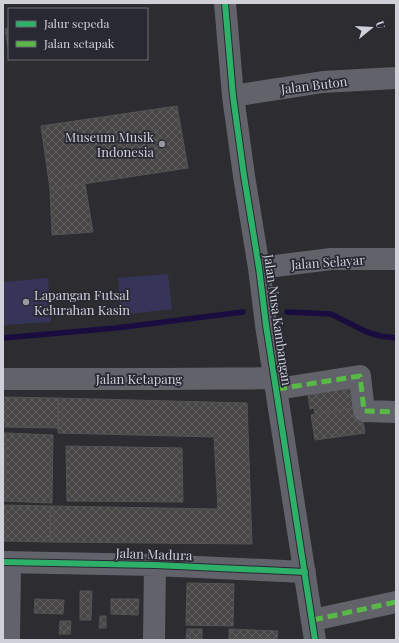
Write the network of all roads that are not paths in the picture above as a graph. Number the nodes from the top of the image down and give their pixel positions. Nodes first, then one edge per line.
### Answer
1 (225, 3) edge
2 (396, 78) edge
3 (233, 96) junction
4 (396, 259) edge
5 (260, 268) junction
6 (3, 379) edge
7 (276, 383) junction
8 (396, 412) edge
9 (7, 562) edge
10 (155, 564) junction
11 (304, 572) junction
12 (396, 602) edge
13 (314, 630) edge
14 (9, 640) edge
15 (154, 640) edge

1 - 3 street, Jalan Nusa Kambangan
2 - 3 street, Jalan Buton
3 - 5 street, Jalan Nusa Kambangan
4 - 5 street, Jalan Selayar
5 - 7 street, Jalan Nusa Kambangan
6 - 7 street, Jalan Ketapang
7 - 8 street, Jalan Ketapang
7 - 11 street, Jalan Nusa Kambangan
9 - 10 street, Jalan Madura
9 - 14 street
10 - 11 street, Jalan Madura
10 - 15 street
11 - 13 street, Jalan Nusa Kambangan
12 - 13 street

